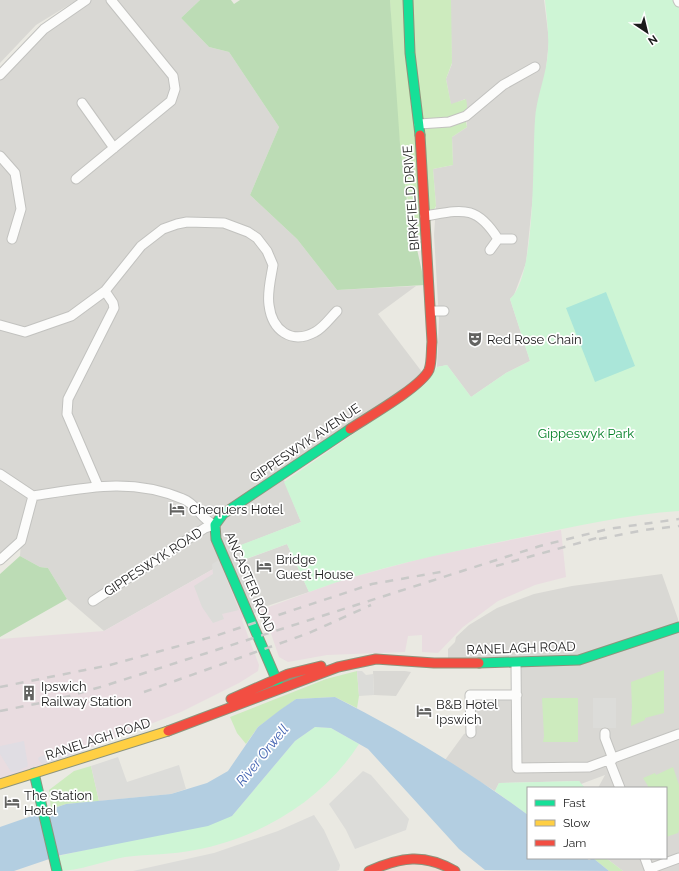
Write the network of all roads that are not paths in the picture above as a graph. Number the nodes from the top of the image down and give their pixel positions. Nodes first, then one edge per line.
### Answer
1 (86, 0) edge
2 (111, 0) edge
3 (408, 0) edge
4 (535, 67) dead end
5 (0, 75) edge
6 (82, 103) dead end
7 (419, 124) junction
8 (114, 148) junction
9 (0, 156) edge
10 (76, 179) dead end
11 (425, 216) junction
12 (512, 238) dead end
13 (12, 239) dead end
14 (498, 239) junction
15 (490, 250) dead end
16 (105, 291) junction
17 (337, 311) dead end
18 (431, 311) junction
19 (444, 311) dead end
20 (0, 325) edge
21 (412, 387) joint
22 (0, 474) edge
23 (98, 486) junction
24 (33, 496) junction
25 (215, 525) junction
26 (0, 560) edge
27 (93, 601) dead end
28 (679, 627) edge
29 (359, 663) junction
30 (516, 663) junction
31 (276, 678) junction
32 (280, 688) junction
33 (517, 695) junction
34 (169, 729) junction
35 (605, 732) dead end
36 (470, 733) dead end
37 (679, 734) edge
38 (611, 759) junction
39 (34, 773) junction
40 (0, 784) edge
41 (620, 787) edge
42 (679, 858) edge
43 (645, 859) edge
44 (56, 865) edge
45 (369, 871) edge
46 (455, 871) edge

1 - 5 street
2 - 8 street
3 - 7 main road, BIRKFIELD DRIVE
4 - 7 street
6 - 8 street
7 - 11 main road, BIRKFIELD DRIVE
8 - 10 street
9 - 13 street
11 - 14 street
11 - 18 main road, BIRKFIELD DRIVE
12 - 14 street
14 - 15 street
16 - 17 street
16 - 20 street
16 - 23 street
18 - 19 street
18 - 21 main road, BIRKFIELD DRIVE
21 - 25 main road, GIPPESWYK AVENUE
22 - 24 street
23 - 24 street, ANCASTER ROAD
23 - 25 street, ANCASTER ROAD
24 - 26 street
25 - 27 street, GIPPESWYK ROAD
25 - 31 main road, ANCASTER ROAD
28 - 30 main road, RANELAGH ROAD
29 - 30 main road, RANELAGH ROAD
29 - 31 main road, RANELAGH ROAD
29 - 32 main road, RANELAGH ROAD
30 - 33 street
31 - 32 main road, ANCASTER ROAD
31 - 34 main road, RANELAGH ROAD
32 - 34 main road, RANELAGH ROAD
33 - 36 street
33 - 38 street
34 - 39 main road, RANELAGH ROAD
35 - 38 street
37 - 38 street
38 - 41 street
39 - 40 main road, RANELAGH ROAD
39 - 44 main road
42 - 43 street
45 - 46 main road

